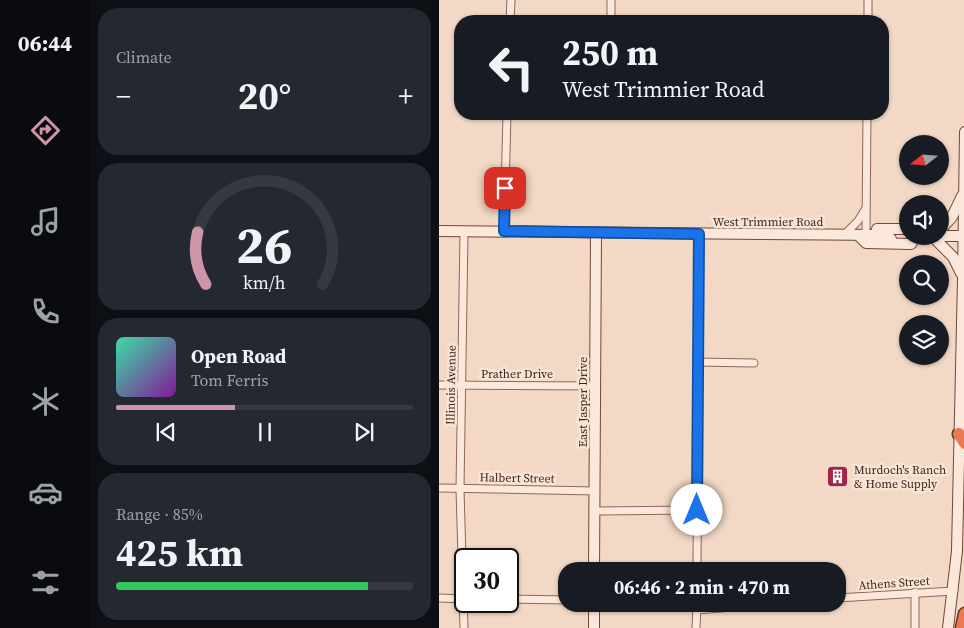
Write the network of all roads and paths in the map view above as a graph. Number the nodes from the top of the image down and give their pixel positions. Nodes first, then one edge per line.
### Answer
1 (511, 0) edge
2 (611, 0) edge
3 (868, 0) edge
4 (510, 15) edge
5 (611, 15) edge
6 (868, 15) edge
7 (507, 120) edge
8 (867, 120) edge
9 (964, 132) edge
10 (964, 192) edge
11 (866, 207) junction
12 (949, 218) edge
13 (899, 230) edge
14 (439, 231) edge
15 (504, 231) junction
16 (465, 232) junction
17 (862, 232) junction
18 (596, 233) junction
19 (699, 234) junction
20 (845, 234) junction
21 (949, 236) edge
22 (964, 236) edge
23 (899, 243) edge
24 (942, 245) edge
25 (963, 278) edge
26 (963, 292) edge
27 (698, 362) junction
28 (754, 363) dead end
29 (439, 385) edge
30 (463, 385) junction
31 (596, 386) junction
32 (962, 439) edge
33 (439, 488) edge
34 (461, 489) junction
35 (595, 491) junction
36 (697, 510) junction
37 (595, 511) junction
38 (463, 548) edge
39 (594, 562) edge
40 (697, 562) edge
41 (954, 591) junction
42 (915, 592) junction
43 (846, 597) edge
44 (439, 598) edge
45 (454, 599) edge
46 (519, 599) edge
47 (558, 600) edge
48 (594, 612) edge
49 (697, 612) edge
50 (464, 613) edge
51 (964, 614) edge
52 (464, 628) edge
53 (594, 628) edge
54 (697, 628) edge
55 (915, 628) edge
56 (948, 628) edge
57 (962, 628) edge

1 - 4 street
2 - 5 street
3 - 6 street
7 - 15 street
8 - 11 street
9 - 10 street
10 - 12 street
10 - 22 street
11 - 17 street
11 - 20 street
13 - 17 street, West Trimmier Road
14 - 16 street, West Trimmier Road
15 - 16 street, West Trimmier Road
15 - 18 street, West Trimmier Road
16 - 30 street, Illinois Avenue
17 - 20 street, West Trimmier Road
17 - 23 street, West Trimmier Road
18 - 19 street, West Trimmier Road
18 - 31 street, East Jasper Drive
19 - 20 street, West Trimmier Road
19 - 27 street
21 - 22 street
22 - 25 street
24 - 25 street
25 - 26 street
26 - 32 street
27 - 28 street
27 - 36 street
29 - 30 street, Prather Drive
30 - 31 street, Prather Drive
30 - 34 street, Illinois Avenue
31 - 35 street, East Jasper Drive
32 - 41 street
33 - 34 street, Halbert Street
34 - 35 street, Halbert Street
34 - 38 street, Illinois Avenue
35 - 37 street, East Jasper Drive
36 - 37 street
36 - 40 street
37 - 39 street, East Jasper Drive
41 - 42 street, Athens Street
41 - 56 street
42 - 43 street, Athens Street
42 - 55 street
44 - 45 street
46 - 47 street
48 - 53 street
49 - 54 street
50 - 52 street, Illinois Avenue
51 - 57 highway

